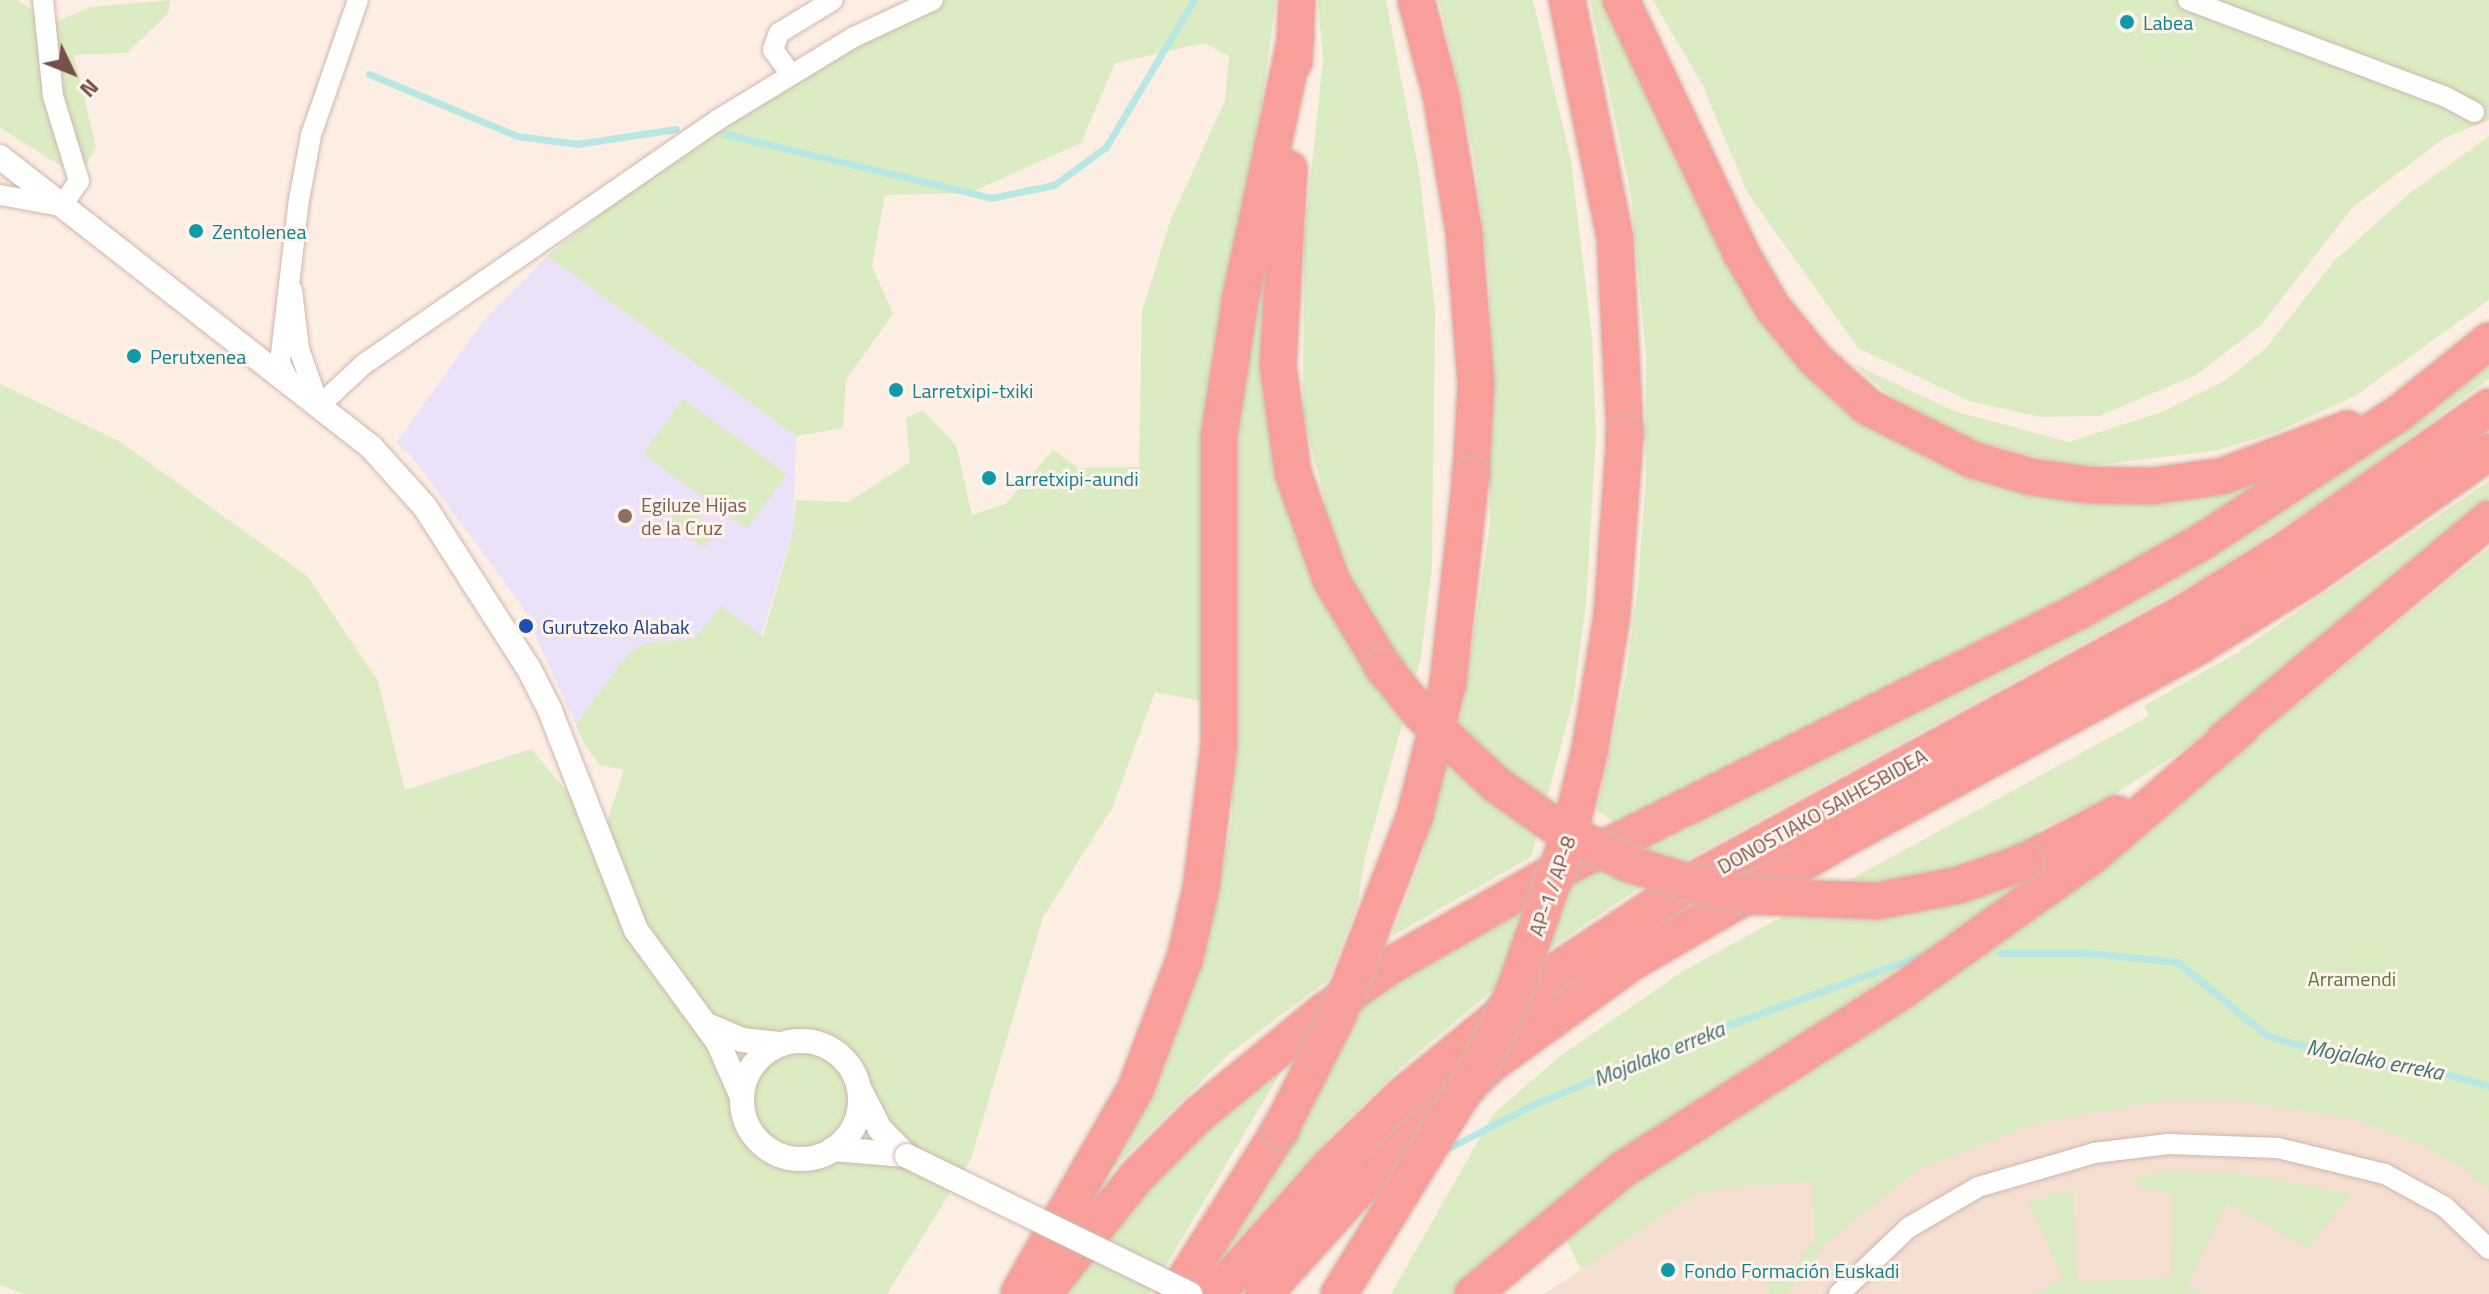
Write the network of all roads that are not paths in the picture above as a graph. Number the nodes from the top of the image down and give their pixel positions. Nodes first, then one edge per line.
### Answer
1 (43, 0) edge
2 (358, 0) edge
3 (833, 0) edge
4 (933, 0) edge
5 (1297, 0) edge
6 (1416, 0) edge
7 (1567, 0) edge
8 (1621, 0) edge
9 (2188, 0) edge
10 (1296, 38) junction
11 (790, 73) junction
12 (2474, 112) dead end
13 (0, 157) edge
14 (0, 195) edge
15 (62, 206) junction
16 (292, 290) junction
17 (2489, 339) edge
18 (291, 385) junction
19 (319, 406) junction
20 (2489, 407) edge
21 (2489, 452) edge
22 (2489, 519) edge
23 (2242, 727) junction
24 (705, 1025) junction
25 (781, 1044) junction
26 (1483, 1060) junction
27 (859, 1085) junction
28 (742, 1097) junction
29 (833, 1149) junction
30 (907, 1156) junction
31 (2489, 1249) edge
32 (1019, 1294) edge
33 (1043, 1294) edge
34 (1176, 1294) edge
35 (1190, 1294) edge
36 (1216, 1294) edge
37 (1264, 1294) edge
38 (1339, 1294) edge
39 (1364, 1294) edge
40 (1473, 1294) edge
41 (1839, 1294) edge

1 - 15 street
2 - 16 street
3 - 11 street
4 - 11 street
5 - 10 highway
6 - 34 highway, bridge
7 - 26 highway, AP-1 / AP-8, bridge
8 - 17 highway
9 - 12 street
10 - 23 highway, bridge
10 - 32 highway
11 - 19 street
13 - 15 street
14 - 15 street
15 - 18 street
16 - 18 street
16 - 19 street
17 - 33 highway
18 - 19 street
19 - 24 street
20 - 36 highway, DONOSTIAKO SAIHESBIDEA
21 - 37 highway, DONOSTIAKO SAIHESBIDEA
22 - 23 highway
23 - 40 highway
24 - 25 street
24 - 28 street
25 - 27 street
25 - 28 street
26 - 38 highway, AP-1 / AP-8, bridge
26 - 39 highway, bridge
27 - 29 street
27 - 30 street
28 - 29 street
29 - 30 street
30 - 35 street, bridge
31 - 41 street

